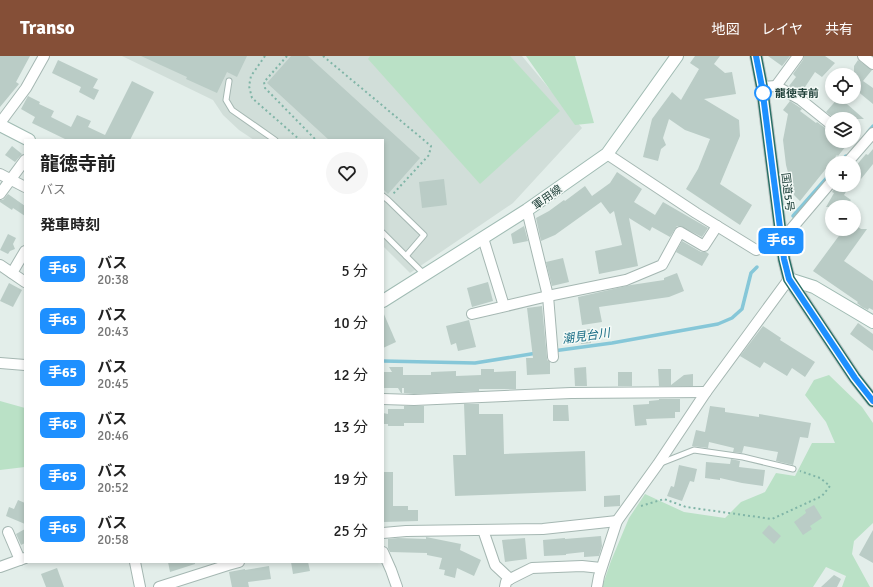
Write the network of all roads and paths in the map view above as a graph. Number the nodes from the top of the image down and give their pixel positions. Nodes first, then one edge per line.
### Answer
1 (44, 56) edge
2 (266, 56) edge
3 (287, 56) edge
4 (323, 56) edge
5 (677, 56) edge
6 (756, 56) edge
7 (798, 56) edge
8 (863, 56) edge
9 (873, 64) edge
10 (229, 81) dead end
11 (776, 86) junction
12 (762, 87) junction
13 (825, 119) edge
14 (0, 124) edge
15 (873, 133) edge
16 (27, 139) edge
17 (274, 139) edge
18 (299, 139) edge
19 (315, 139) edge
20 (861, 142) edge
21 (607, 154) junction
22 (24, 161) edge
23 (0, 174) edge
24 (11, 180) junction
25 (24, 186) edge
26 (825, 189) edge
27 (0, 194) edge
28 (385, 198) edge
29 (527, 210) junction
30 (716, 226) junction
31 (384, 234) edge
32 (483, 238) junction
33 (781, 241) junction
34 (24, 253) edge
35 (406, 256) junction
36 (0, 265) edge
37 (12, 273) junction
38 (424, 274) junction
39 (789, 279) junction
40 (24, 281) edge
41 (548, 296) junction
42 (384, 300) edge
43 (504, 306) junction
44 (472, 314) dead end
45 (873, 322) edge
46 (553, 352) dead end
47 (0, 363) edge
48 (24, 365) edge
49 (706, 392) junction
50 (384, 399) edge
51 (873, 401) edge
52 (658, 464) junction
53 (793, 469) joint
54 (624, 511) junction
55 (617, 521) junction
56 (484, 530) junction
57 (8, 532) dead end
58 (384, 533) edge
59 (384, 554) edge
60 (20, 557) edge
61 (135, 563) edge
62 (235, 563) edge
63 (0, 567) edge
64 (601, 568) junction
65 (508, 583) edge
66 (140, 587) edge
67 (159, 587) edge
68 (397, 587) edge
69 (597, 587) edge

1 - 14 street
2 - 18 path
3 - 19 path
4 - 28 path
5 - 21 street, 軍用線
6 - 12 highway, 国道5号
7 - 11 street
8 - 9 street
10 - 17 lane
11 - 12 street
11 - 13 street
12 - 33 highway, 国道5号
14 - 16 street
15 - 20 street
21 - 29 street, 軍用線
21 - 30 street
22 - 24 street
23 - 24 street
24 - 25 street
24 - 27 street
26 - 33 street
28 - 35 lane
29 - 32 street, 軍用線
29 - 41 street
30 - 33 street
30 - 41 street
31 - 35 lane
32 - 38 street, 軍用線
32 - 43 street
33 - 39 highway, 国道5号
34 - 37 street
35 - 38 lane
36 - 37 street
37 - 40 street
38 - 42 street, 軍用線
39 - 45 street
39 - 49 street
39 - 51 highway, 国道5号
41 - 43 street
41 - 46 street
43 - 44 street
47 - 48 street
49 - 50 street
49 - 52 street
52 - 53 lane
52 - 54 street
53 - 54 path
54 - 55 street
55 - 56 street
55 - 64 street
56 - 58 street
56 - 65 street
57 - 60 street
59 - 68 street
60 - 63 street
61 - 66 street
62 - 67 street
64 - 65 street
64 - 69 street

